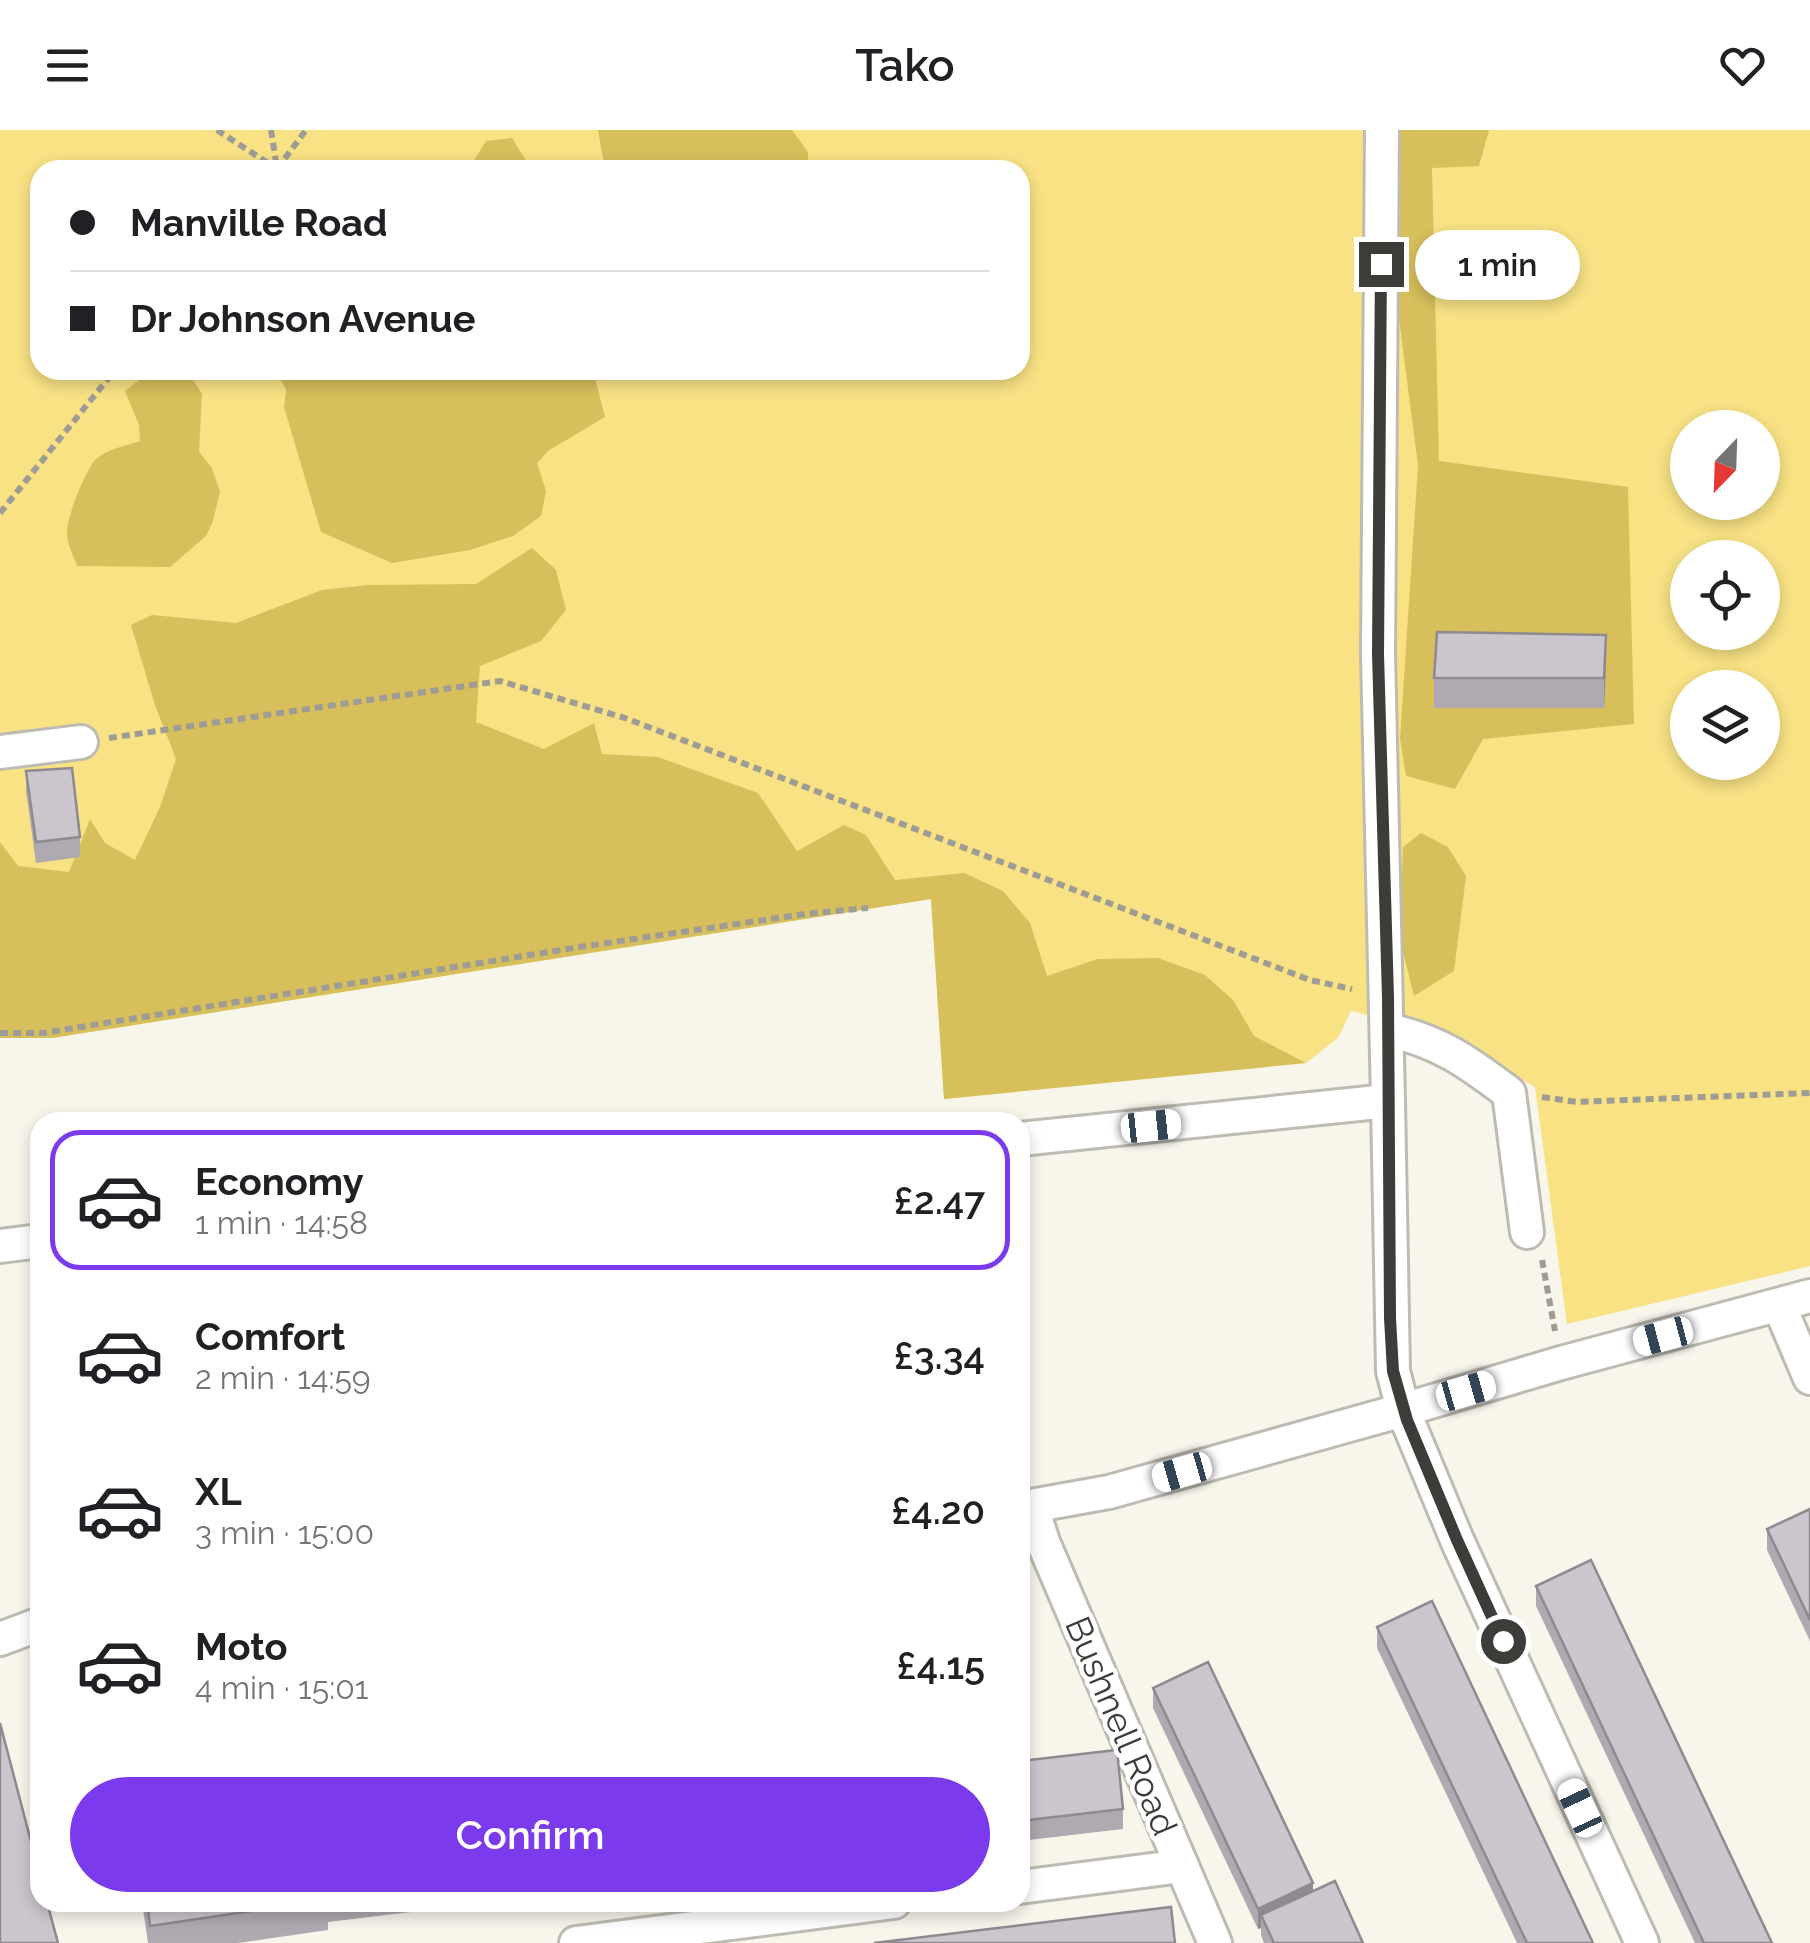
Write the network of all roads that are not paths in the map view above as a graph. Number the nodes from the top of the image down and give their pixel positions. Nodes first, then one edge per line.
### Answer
1 (1382, 130) edge
2 (81, 742) road end
3 (0, 752) edge
4 (1388, 1030) junction
5 (1388, 1101) junction
6 (1030, 1138) edge
7 (1527, 1232) road end
8 (30, 1242) edge
9 (0, 1246) edge
10 (1794, 1300) edge
11 (1810, 1378) edge
12 (1403, 1410) junction
13 (1030, 1507) edge
14 (1030, 1516) edge
15 (30, 1628) edge
16 (0, 1639) edge
17 (1182, 1866) junction
18 (1030, 1885) edge
19 (816, 1912) edge
20 (576, 1943) edge
21 (1215, 1943) edge
22 (1642, 1943) edge

1 - 4 street
2 - 3 street
4 - 5 street
4 - 7 street
5 - 6 street
5 - 12 street
8 - 9 street
10 - 11 street
10 - 12 street
12 - 13 street
12 - 22 street
14 - 17 street, Bushnell Road
15 - 16 street
17 - 18 street
17 - 21 street, Bushnell Road
19 - 20 street

